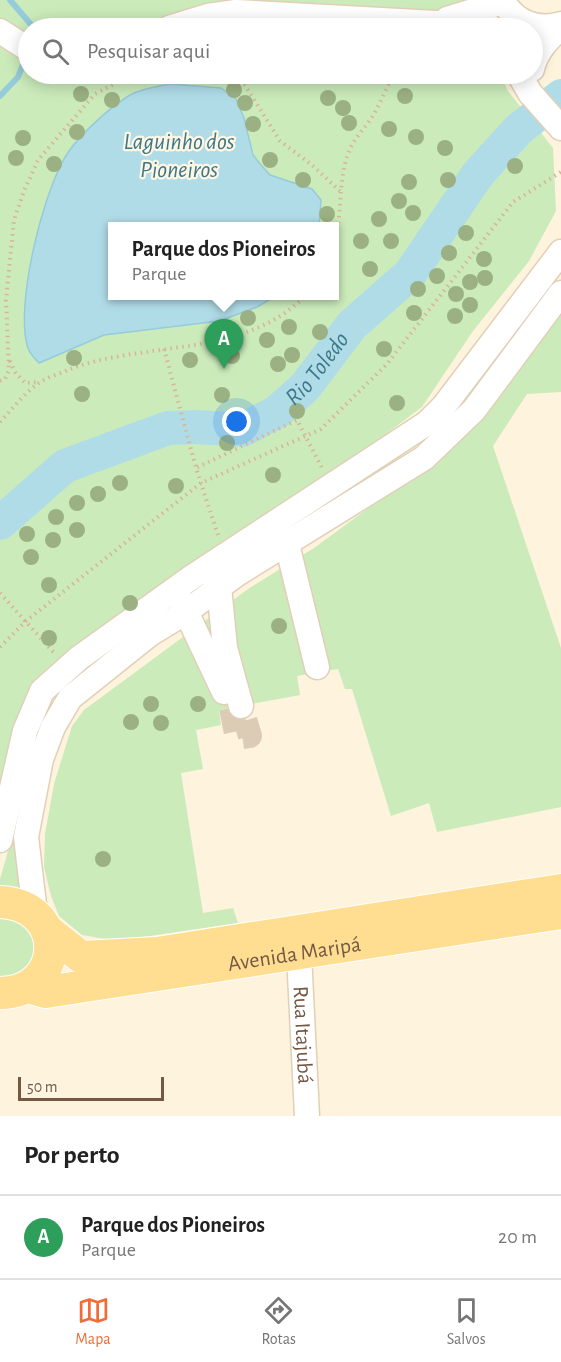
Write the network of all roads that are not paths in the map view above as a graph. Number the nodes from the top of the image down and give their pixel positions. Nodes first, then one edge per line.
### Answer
1 (498, 1) edge
2 (202, 18) edge
3 (345, 18) edge
4 (450, 18) edge
5 (499, 18) edge
6 (518, 18) edge
7 (561, 26) edge
8 (543, 27) edge
9 (543, 47) edge
10 (531, 84) edge
11 (558, 125) edge
12 (561, 252) edge
13 (561, 293) edge
14 (287, 544) junction
15 (217, 570) junction
16 (175, 589) junction
17 (186, 612) junction
18 (317, 667) dead end
19 (0, 840) edge
20 (561, 890) edge
21 (0, 902) edge
22 (561, 913) edge
23 (41, 921) junction
24 (299, 954) junction
25 (14, 990) edge
26 (307, 1116) edge

1 - 4 street
1 - 5 street
1 - 6 street
2 - 3 street
7 - 8 street
7 - 9 street
10 - 11 street
12 - 15 street
13 - 14 street
14 - 15 street
14 - 18 street
15 - 16 street
15 - 17 street
15 - 17 street
16 - 17 street
16 - 19 street
17 - 23 street
20 - 23 main road, Avenida Maripá
21 - 23 main road, Avenida Maripá
22 - 24 main road, Avenida Maripá
23 - 25 main road
24 - 25 main road, Avenida Maripá
24 - 26 street, Rua Itajubá

